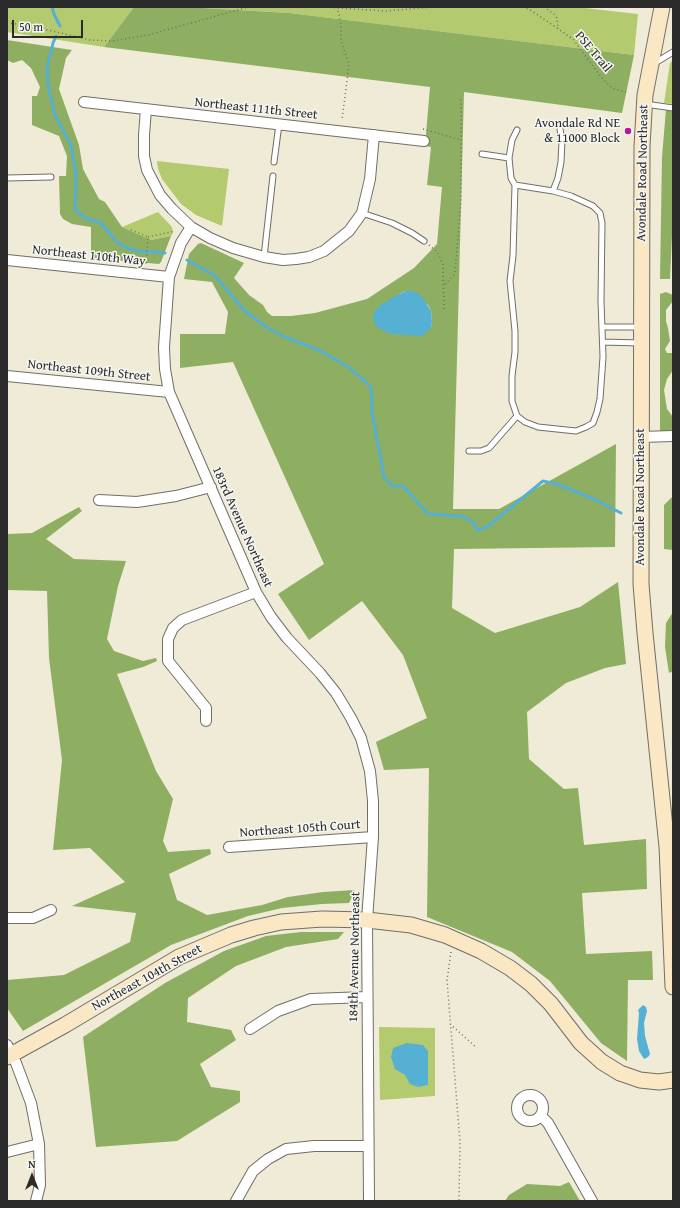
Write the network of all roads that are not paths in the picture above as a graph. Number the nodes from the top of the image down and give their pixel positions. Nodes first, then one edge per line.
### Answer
1 (662, 7) edge
2 (673, 52) edge
3 (651, 66) junction
4 (84, 102) dead end
5 (644, 104) junction
6 (673, 108) edge
7 (146, 109) junction
8 (279, 124) junction
9 (560, 129) dead end
10 (517, 130) dead end
11 (374, 135) junction
12 (424, 141) dead end
13 (482, 154) dead end
14 (509, 158) junction
15 (274, 162) dead end
16 (273, 176) dead end
17 (51, 177) dead end
18 (7, 178) edge
19 (515, 185) junction
20 (553, 191) junction
21 (360, 216) junction
22 (191, 227) junction
23 (424, 241) road end
24 (264, 257) junction
25 (7, 260) edge
26 (168, 277) junction
27 (603, 327) junction
28 (642, 328) junction
29 (603, 342) junction
30 (641, 343) junction
31 (7, 376) edge
32 (169, 392) junction
33 (517, 416) junction
34 (673, 436) edge
35 (641, 437) junction
36 (469, 451) dead end
37 (211, 487) junction
38 (99, 500) dead end
39 (256, 592) junction
40 (351, 718) joint
41 (206, 721) dead end
42 (373, 836) junction
43 (229, 847) dead end
44 (670, 847) edge
45 (51, 910) dead end
46 (7, 918) edge
47 (367, 920) junction
48 (673, 987) edge
49 (367, 997) junction
50 (250, 1029) dead end
51 (9, 1052) edge
52 (673, 1080) edge
53 (541, 1116) dead end
54 (39, 1144) junction
55 (368, 1146) junction
56 (7, 1152) edge
57 (36, 1201) edge
58 (236, 1201) edge
59 (369, 1201) edge
60 (592, 1201) edge

1 - 3 main road, Avondale Road Northeast
2 - 3 lane
3 - 5 main road, Avondale Road Northeast
4 - 7 street, Northeast 111th Street
5 - 6 lane
5 - 28 main road, Avondale Road Northeast
7 - 8 street, Northeast 111th Street
7 - 22 street
8 - 11 street, Northeast 111th Street
8 - 15 lane
9 - 20 lane
10 - 14 lane
11 - 12 street, Northeast 111th Street
11 - 21 street
13 - 14 lane
14 - 19 lane
16 - 24 lane
17 - 18 lane
19 - 20 lane
19 - 33 lane
20 - 27 lane
21 - 23 lane
21 - 24 street
22 - 24 street
22 - 26 street, 183rd Avenue Northeast
25 - 26 street, Northeast 110th Way
26 - 32 street, 183rd Avenue Northeast
27 - 28 lane
27 - 29 lane
28 - 30 main road, Avondale Road Northeast
29 - 30 lane
29 - 33 lane
30 - 35 main road, Avondale Road Northeast
31 - 32 street, Northeast 109th Street
32 - 37 street, 183rd Avenue Northeast
33 - 36 lane
34 - 35 street
35 - 44 main road, Avondale Road Northeast
37 - 38 street
37 - 39 street, 183rd Avenue Northeast
39 - 40 street, 183rd Avenue Northeast
39 - 41 street
40 - 42 street, 184th Avenue Northeast
42 - 43 street, Northeast 105th Court
42 - 47 street, 184th Avenue Northeast
44 - 48 main road, Avondale Road Northeast
45 - 46 street
47 - 49 street, 184th Avenue Northeast
47 - 51 main road, Northeast 104th Street
47 - 52 main road, Northeast 104th Street
49 - 50 street
49 - 55 street, 184th Avenue Northeast
51 - 54 street
53 - 60 street
54 - 56 street
54 - 57 street
55 - 58 street
55 - 59 street, 184th Avenue Northeast

